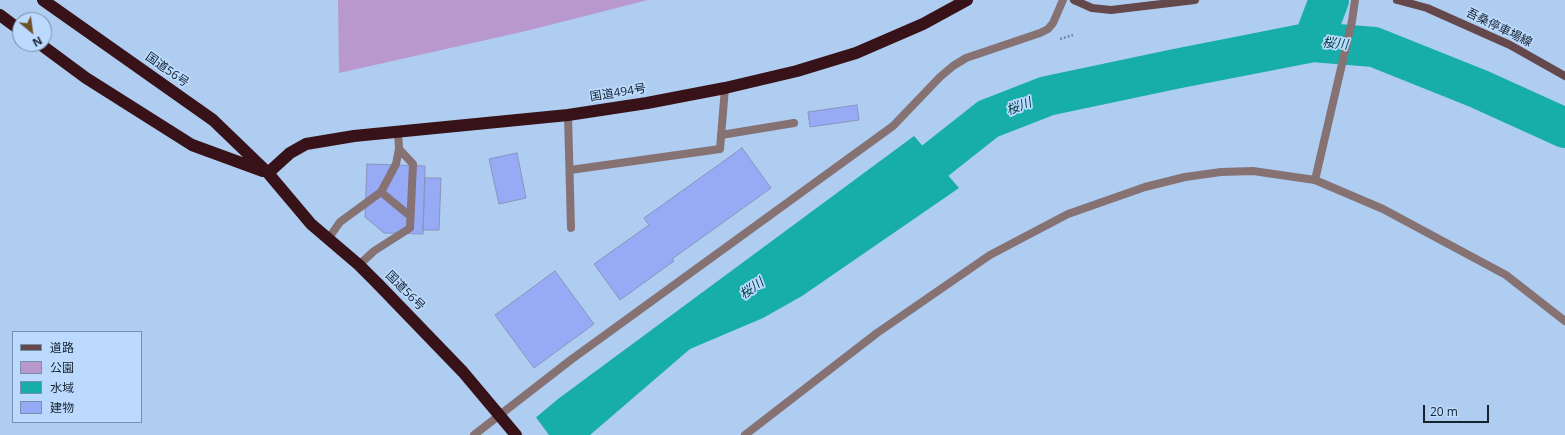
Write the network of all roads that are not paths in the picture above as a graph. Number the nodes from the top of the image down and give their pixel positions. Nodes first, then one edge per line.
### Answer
1 (42, 0) edge
2 (967, 0) edge
3 (1063, 0) edge
4 (1074, 0) edge
5 (1196, 0) edge
6 (1355, 0) edge
7 (1397, 0) edge
8 (1164, 2) edge
9 (0, 15) edge
10 (12, 24) edge
11 (51, 52) edge
12 (1565, 76) edge
13 (725, 88) junction
14 (568, 115) junction
15 (794, 123) dead end
16 (398, 132) junction
17 (721, 135) junction
18 (399, 149) junction
19 (570, 170) junction
20 (268, 173) junction
21 (1315, 180) junction
22 (381, 192) junction
23 (410, 216) junction
24 (570, 228) dead end
25 (328, 239) junction
26 (358, 265) junction
27 (1565, 321) edge
28 (474, 435) edge
29 (516, 435) edge
30 (745, 435) edge

1 - 20 highway, 国道56号
2 - 13 highway, 国道494号
3 - 28 street
4 - 8 main road
5 - 8 main road
6 - 21 street
7 - 12 main road, 吾桑停車場線
9 - 10 highway
11 - 20 highway, 国道56号
13 - 14 highway, 国道494号
13 - 17 street
14 - 16 highway, 国道494号
14 - 19 street
15 - 17 street
16 - 18 street
16 - 20 highway, 国道494号
17 - 19 street
18 - 22 street
18 - 23 street
19 - 24 street
20 - 25 highway, 国道56号
21 - 27 street
21 - 30 street
22 - 23 street
22 - 25 street
23 - 26 street
25 - 26 highway, 国道56号
26 - 29 highway, 国道56号, bridge

